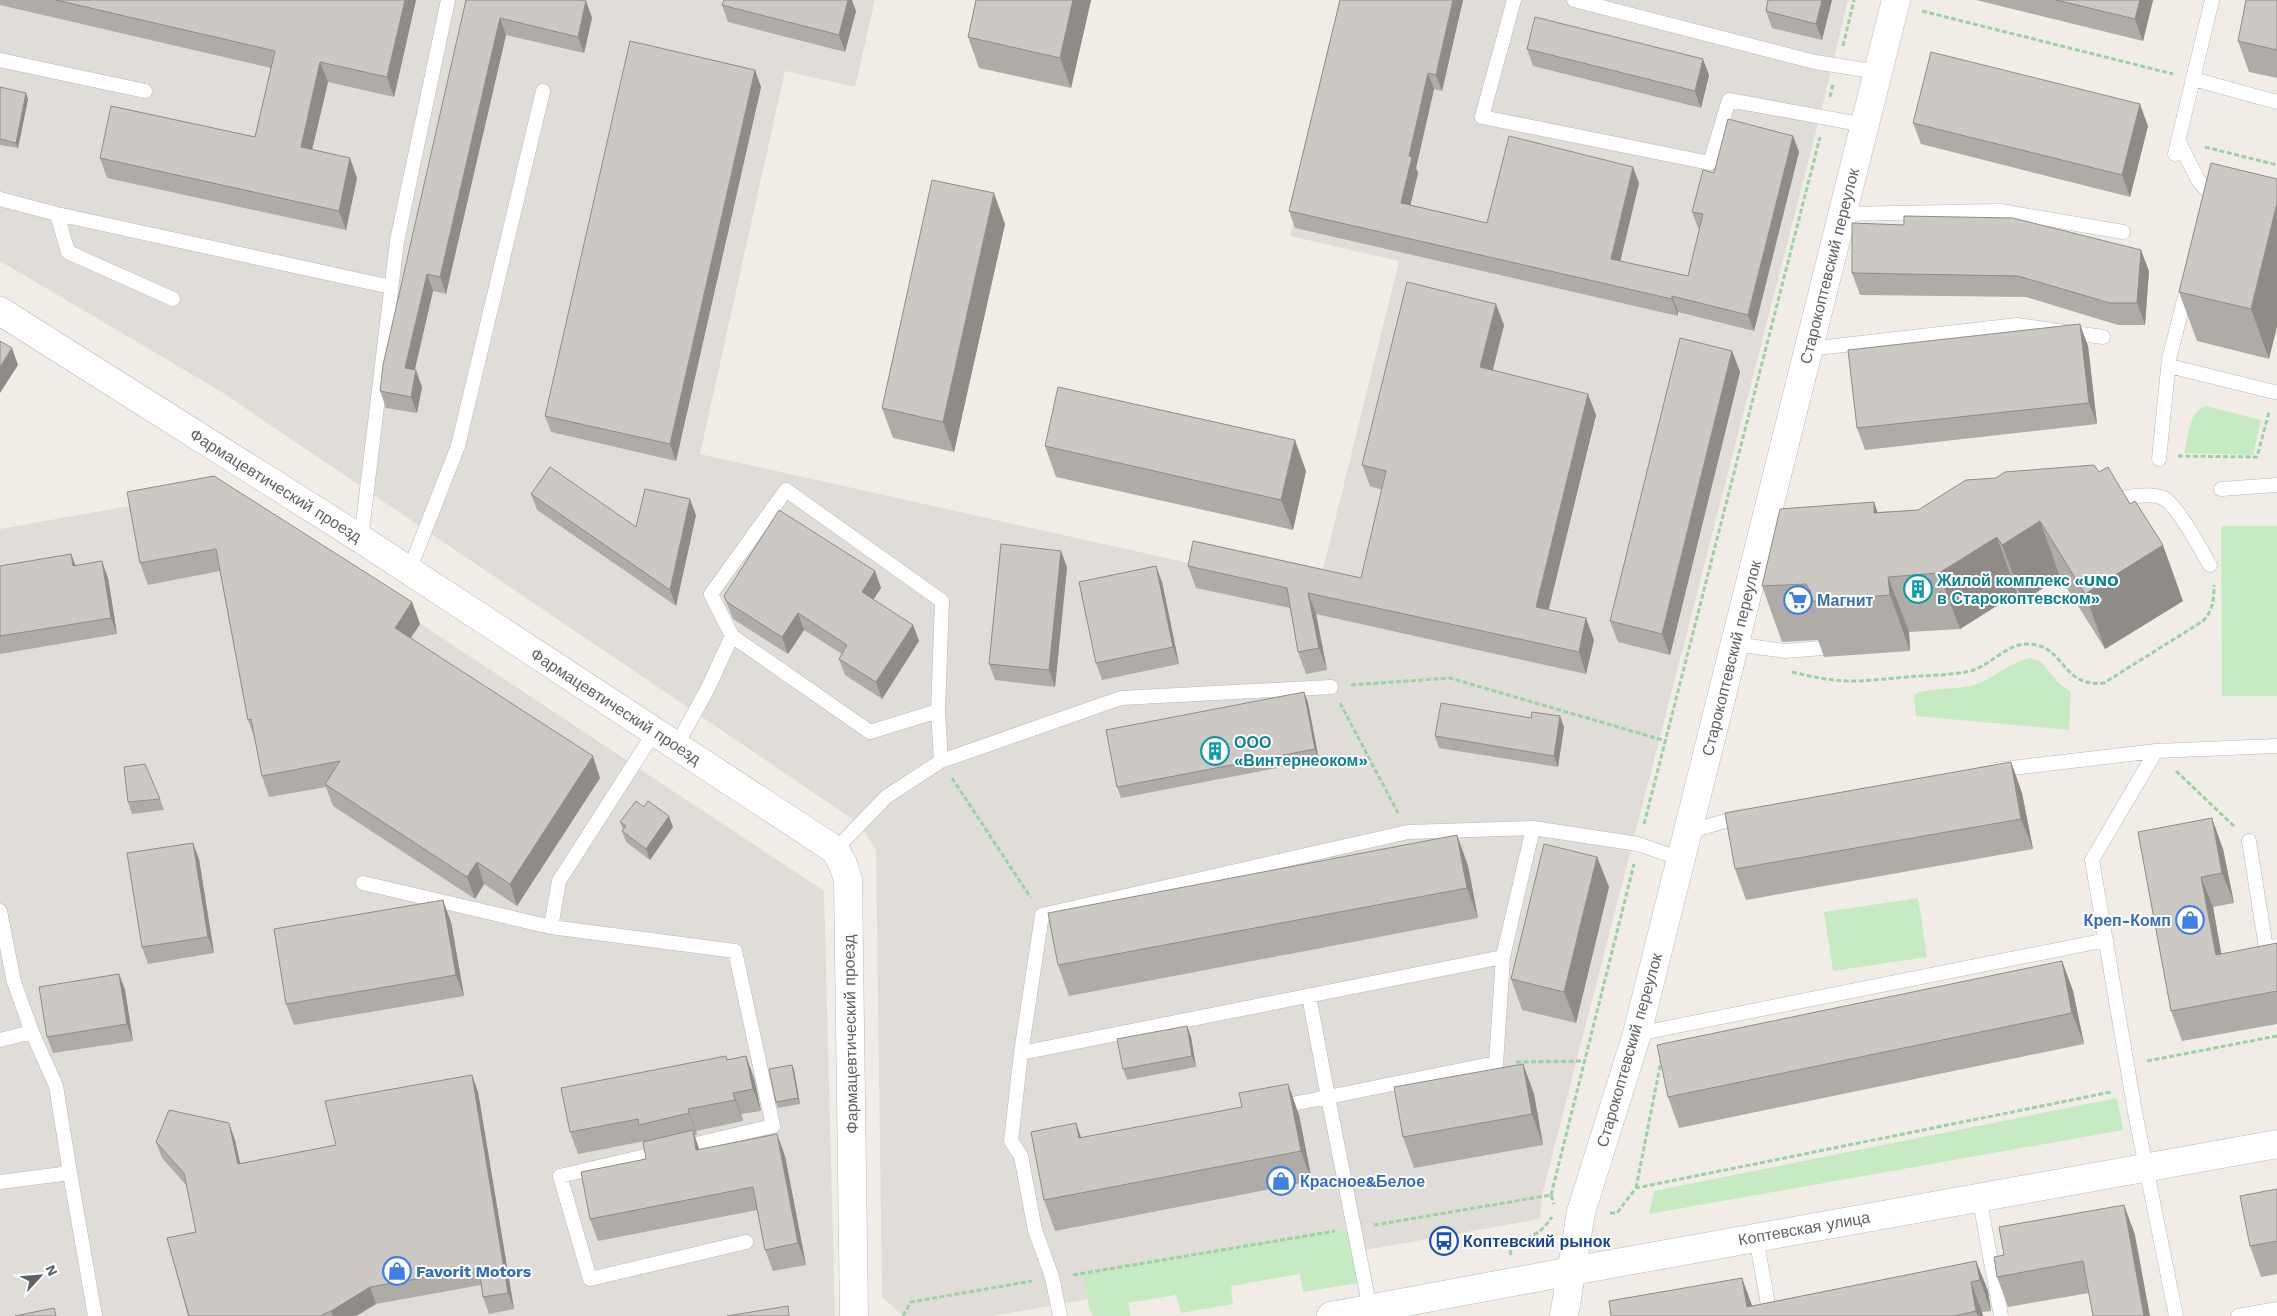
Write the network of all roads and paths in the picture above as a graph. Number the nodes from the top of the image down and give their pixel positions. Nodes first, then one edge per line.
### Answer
1 (448, 0) edge
2 (1514, 0) edge
3 (1574, 0) edge
4 (1854, 0) edge
5 (2212, 0) edge
6 (1896, 2) edge
7 (0, 60) edge
8 (1838, 65) junction
9 (1878, 72) junction
10 (2192, 79) junction
11 (543, 91) dead end
12 (145, 92) dead end
13 (2277, 102) edge
14 (1825, 117) junction
15 (1865, 126) junction
16 (2176, 147) junction
17 (2277, 165) edge
18 (0, 198) edge
19 (2212, 198) edge
20 (57, 214) junction
21 (1842, 214) junction
22 (2123, 232) dead end
23 (2191, 270) edge
24 (391, 287) junction
25 (173, 299) dead end
26 (0, 311) edge
27 (2103, 337) dead end
28 (1809, 349) junction
29 (2169, 366) junction
30 (2274, 392) joint
31 (2160, 458) joint
32 (2277, 485) edge
33 (2221, 489) dead end
34 (2092, 500) edge
35 (361, 539) junction
36 (2210, 565) joint
37 (410, 571) junction
38 (732, 636) junction
39 (1735, 644) junction
40 (1823, 648) edge
41 (1772, 649) junction
42 (1332, 687) junction
43 (938, 711) junction
44 (666, 738) junction
45 (1666, 741) junction
46 (2277, 746) edge
47 (2156, 752) junction
48 (941, 762) junction
49 (1980, 772) edge
50 (1758, 813) edge
51 (1533, 828) junction
52 (1408, 832) junction
53 (1687, 832) junction
54 (2249, 841) joint
55 (1638, 844) junction
56 (835, 850) junction
57 (1681, 859) junction
58 (363, 884) dead end
59 (0, 911) edge
60 (1042, 915) junction
61 (551, 927) junction
62 (2106, 940) junction
63 (2277, 946) edge
64 (1503, 957) junction
65 (1309, 996) junction
66 (32, 1032) junction
67 (1637, 1034) junction
68 (2277, 1036) edge
69 (0, 1040) edge
70 (1021, 1054) junction
71 (1585, 1060) junction
72 (1496, 1062) junction
73 (2128, 1065) junction
74 (2132, 1088) junction
75 (1328, 1097) junction
76 (1261, 1110) edge
77 (2277, 1144) edge
78 (2146, 1168) junction
79 (70, 1173) junction
80 (0, 1182) edge
81 (1551, 1195) junction
82 (1979, 1196) junction
83 (1581, 1212) junction
84 (1354, 1228) junction
85 (1756, 1237) junction
86 (746, 1242) dead end
87 (1572, 1270) junction
88 (1052, 1278) junction
89 (1370, 1309) junction
90 (2277, 1309) edge
91 (95, 1316) edge
92 (854, 1316) edge
93 (903, 1316) edge
94 (1060, 1316) edge
95 (1331, 1316) edge
96 (1564, 1316) edge
97 (1770, 1316) edge
98 (2001, 1316) edge
99 (2176, 1316) edge
100 (2238, 1316) edge

1 - 24 lane
2 - 14 lane
3 - 8 lane
4 - 8 path
5 - 10 lane
6 - 9 street, Старокоптевский переулок
6 - 10 path
7 - 12 lane
8 - 9 lane
8 - 14 path
9 - 15 street, Старокоптевский переулок
10 - 13 lane
10 - 16 lane
11 - 37 lane
14 - 15 lane
14 - 45 path
15 - 21 street, Старокоптевский переулок
16 - 17 path
16 - 19 lane
18 - 20 lane
20 - 24 lane
20 - 25 lane
21 - 22 lane
21 - 28 street, Старокоптевский переулок
23 - 29 lane
24 - 35 lane
26 - 35 street, Фармацевтический проезд
27 - 28 lane
28 - 39 street, Старокоптевский переулок
29 - 30 lane
29 - 31 lane
30 - 31 path
32 - 33 lane
34 - 36 lane
35 - 37 street, Фармацевтический проезд
36 - 41 path
37 - 44 street, Фармацевтический проезд
38 - 43 lane
38 - 43 lane
38 - 44 lane
39 - 41 lane
39 - 53 street, Старокоптевский переулок
40 - 41 lane
42 - 45 path
42 - 48 lane
42 - 52 path
43 - 48 lane
44 - 56 street, Фармацевтический проезд
44 - 61 lane
45 - 55 path
46 - 47 lane
47 - 49 lane
47 - 54 path
47 - 62 lane
48 - 56 lane
48 - 60 path
50 - 53 lane
51 - 52 lane
51 - 55 lane
51 - 64 lane
52 - 60 lane
53 - 57 street, Старокоптевский переулок
54 - 63 lane
55 - 57 lane
55 - 71 path
56 - 92 street, Фармацевтический проезд
57 - 67 street, Старокоптевский переулок
58 - 61 lane
59 - 66 lane
60 - 70 lane
61 - 86 lane
62 - 67 lane
62 - 73 lane
64 - 65 lane
64 - 72 lane
65 - 70 lane
65 - 75 lane
66 - 69 lane
66 - 79 lane
67 - 83 street, Старокоптевский переулок
68 - 73 path
70 - 88 lane
71 - 72 path
71 - 81 path
72 - 75 lane
73 - 74 lane
74 - 78 lane
74 - 83 path
75 - 76 lane
75 - 84 lane
77 - 78 street, Коптевская улица
78 - 82 street, Коптевская улица
78 - 99 lane
79 - 80 lane
79 - 91 lane
81 - 83 path
81 - 84 path
82 - 85 street, Коптевская улица
82 - 98 lane
83 - 87 street, Старокоптевский переулок
84 - 88 path
84 - 89 lane
85 - 87 street, Коптевская улица
85 - 97 lane
87 - 89 street, Коптевская улица
87 - 96 street, Старокоптевский переулок
88 - 93 path
88 - 94 lane
89 - 95 street, Коптевская улица
90 - 100 lane

